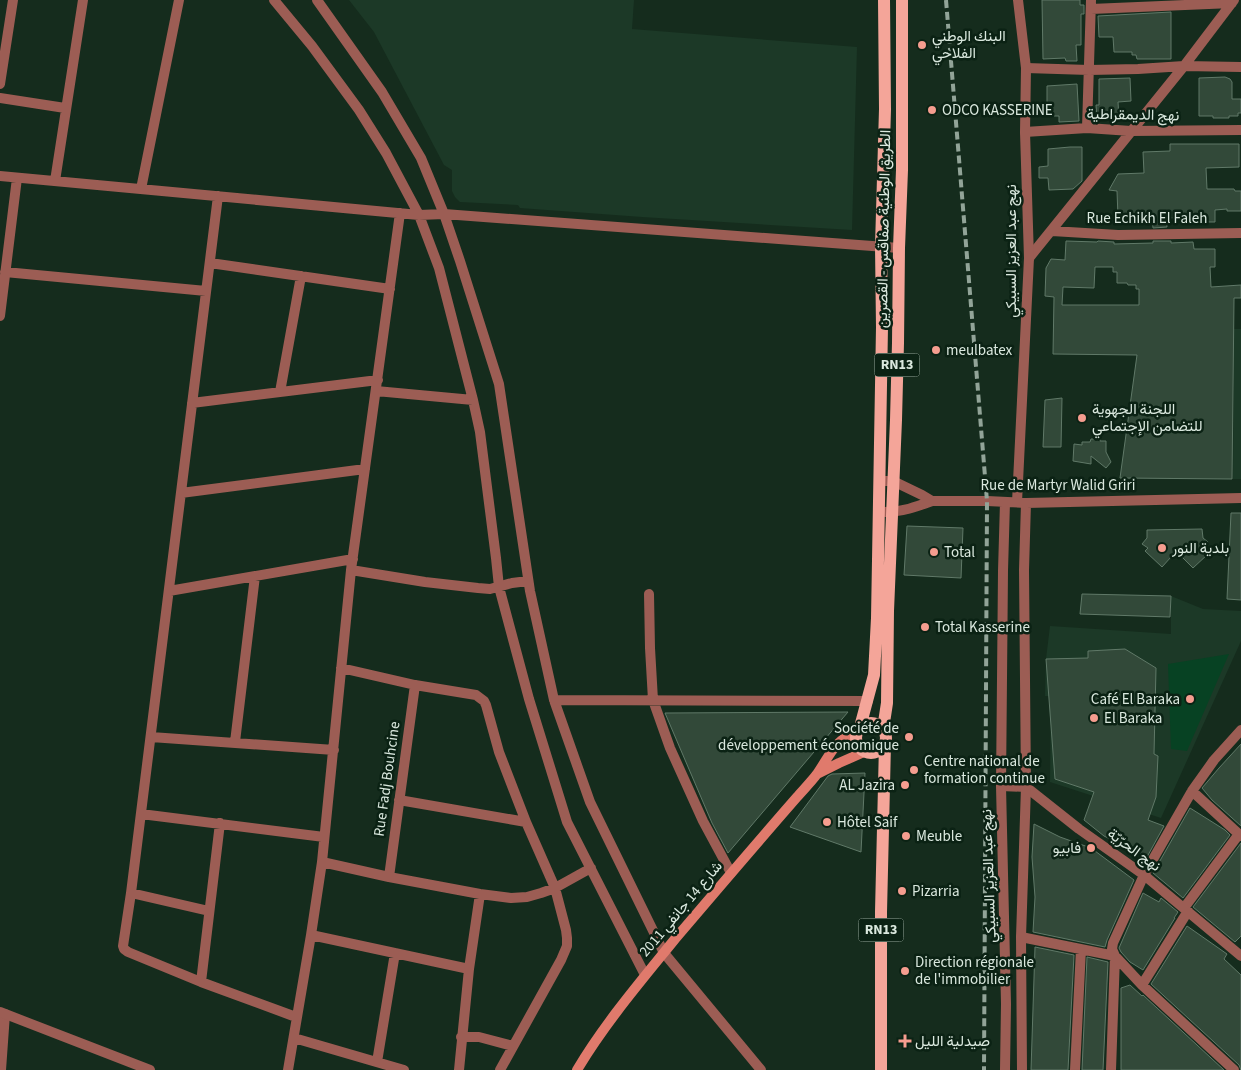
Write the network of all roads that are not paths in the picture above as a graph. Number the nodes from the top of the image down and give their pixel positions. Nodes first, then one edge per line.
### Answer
1 (13, 0) edge
2 (82, 0) edge
3 (179, 0) edge
4 (274, 0) edge
5 (317, 0) edge
6 (884, 0) edge
7 (902, 0) edge
8 (1018, 0) edge
9 (1233, 2) edge
10 (1091, 4) edge
11 (1184, 66) junction
12 (1241, 67) edge
13 (1026, 68) junction
14 (1089, 70) junction
15 (885, 72) junction
16 (902, 73) junction
17 (0, 84) edge
18 (0, 98) edge
19 (65, 108) junction
20 (1087, 128) junction
21 (1241, 130) edge
22 (1132, 131) junction
23 (1025, 132) junction
24 (0, 176) edge
25 (17, 178) junction
26 (55, 181) junction
27 (141, 189) junction
28 (218, 196) junction
29 (400, 213) junction
30 (444, 214) junction
31 (419, 215) junction
32 (1052, 231) junction
33 (1241, 233) edge
34 (881, 246) junction
35 (899, 248) junction
36 (1030, 258) junction
37 (210, 263) junction
38 (5, 272) junction
39 (300, 276) junction
40 (390, 289) junction
41 (206, 292) junction
42 (0, 316) edge
43 (378, 380) junction
44 (376, 391) junction
45 (280, 392) junction
46 (473, 400) junction
47 (192, 403) junction
48 (365, 469) junction
49 (879, 481) junction
50 (893, 481) junction
51 (181, 493) junction
52 (1241, 498) edge
53 (932, 501) junction
54 (1005, 502) junction
55 (1021, 502) junction
56 (885, 512) junction
57 (353, 559) junction
58 (351, 570) junction
59 (255, 576) junction
60 (528, 581) junction
61 (499, 587) junction
62 (169, 591) junction
63 (649, 594) dead end
64 (342, 668) junction
65 (415, 685) junction
66 (554, 700) junction
67 (653, 700) junction
68 (868, 700) junction
69 (859, 729) junction
70 (883, 729) junction
71 (1241, 730) edge
72 (151, 737) junction
73 (235, 742) junction
74 (885, 744) junction
75 (334, 750) junction
76 (866, 753) junction
77 (817, 774) junction
78 (1001, 786) junction
79 (1026, 787) junction
80 (884, 790) junction
81 (1192, 791) junction
82 (399, 800) junction
83 (141, 814) junction
84 (526, 822) junction
85 (220, 823) junction
86 (1240, 835) edge
87 (324, 837) junction
88 (322, 862) junction
89 (591, 868) junction
90 (731, 872) junction
91 (1144, 875) junction
92 (389, 878) junction
93 (555, 888) junction
94 (131, 893) junction
95 (480, 894) junction
96 (1186, 910) junction
97 (209, 911) junction
98 (311, 935) junction
99 (1022, 937) junction
100 (1081, 949) junction
101 (396, 953) junction
102 (664, 953) junction
103 (1115, 956) junction
104 (1241, 956) edge
105 (469, 969) junction
106 (645, 975) junction
107 (201, 982) junction
108 (1142, 985) junction
109 (3, 1013) edge
110 (296, 1017) junction
111 (461, 1037) junction
112 (294, 1038) junction
113 (513, 1046) junction
114 (377, 1062) junction
115 (1, 1070) edge
116 (150, 1070) edge
117 (288, 1070) edge
118 (404, 1070) edge
119 (459, 1070) edge
120 (500, 1070) edge
121 (577, 1070) edge
122 (761, 1070) edge
123 (881, 1070) edge
124 (1005, 1070) edge
125 (1022, 1070) edge
126 (1075, 1070) edge
127 (1111, 1070) edge
128 (1234, 1070) edge

1 - 17 street
2 - 19 street
3 - 27 street
4 - 31 street
5 - 30 street
6 - 15 main road, الطريق الوطنية صفاقس - القصرين / RN13
7 - 16 main road, الطريق الوطنية صفاقس - القصرين / RN13
8 - 13 street, نهج عبد العزيز السبيكي
9 - 10 street
9 - 11 street
10 - 14 street
11 - 12 street
11 - 14 street
11 - 22 street
13 - 14 street
13 - 23 street, نهج عبد العزيز السبيكي
14 - 20 street
15 - 16 main road
15 - 34 main road, الطريق الوطنية صفاقس - القصرين / RN13
16 - 35 main road, الطريق الوطنية صفاقس - القصرين / RN13
18 - 19 street
19 - 26 street
20 - 22 street, نهج الديمقراطية
20 - 23 street, نهج الديمقراطية
21 - 22 street, نهج الديمقراطية
22 - 32 street
23 - 36 street, نهج عبد العزيز السبيكي
24 - 25 street
25 - 26 street
25 - 38 street
26 - 27 street
27 - 28 street
28 - 29 street
28 - 37 street
29 - 31 street
29 - 40 street
30 - 31 street
30 - 34 street
30 - 60 street
31 - 46 street
32 - 33 street, Rue Echikh El Faleh
32 - 36 street
34 - 35 street
34 - 49 main road, الطريق الوطنية صفاقس - القصرين / RN13
35 - 50 main road, الطريق الوطنية صفاقس - القصرين / RN13
36 - 55 street, نهج عبد العزيز السبيكي
37 - 39 street
37 - 41 street
38 - 41 street
38 - 42 street
39 - 40 street
39 - 45 street
40 - 43 street
41 - 47 street
43 - 44 street
43 - 45 street
44 - 46 street
44 - 48 street
45 - 47 street
46 - 61 street
47 - 51 street
48 - 51 street
48 - 57 street
49 - 50 street, Rue de Martyr Walid Griri
49 - 56 main road, الطريق الوطنية صفاقس - القصرين / RN13
50 - 53 street, Rue de Martyr Walid Griri
50 - 56 main road, الطريق الوطنية صفاقس - القصرين / RN13
51 - 62 street
52 - 55 street, Rue de Martyr Walid Griri
53 - 54 street, Rue de Martyr Walid Griri
53 - 56 street
54 - 55 street, Rue de Martyr Walid Griri
54 - 78 street, نهج عبد العزيز السبيكي
55 - 79 street, نهج عبد العزيز السبيكي
56 - 68 main road, الطريق الوطنية صفاقس - القصرين / RN13
56 - 70 main road, الطريق الوطنية صفاقس - القصرين / RN13
57 - 58 street
57 - 59 street
58 - 61 street
58 - 64 street
59 - 62 street
59 - 73 street
60 - 61 street
60 - 66 street
61 - 89 street
62 - 72 street
63 - 67 street
64 - 65 street
64 - 75 street
65 - 82 street, Rue Fadj Bouhcine
65 - 84 street
66 - 67 street
66 - 102 street
67 - 68 street
67 - 90 street
68 - 69 main road, الطريق الوطنية صفاقس - القصرين / RN13
69 - 70 main road
69 - 76 main road, RN13
69 - 77 main road, شارع 14 جانفي 2011
70 - 74 main road, RN13
71 - 81 street
72 - 73 street
72 - 83 street
73 - 75 street
74 - 76 main road
74 - 80 main road, RN13
75 - 87 street
76 - 77 main road, شارع 14 جانفي 2011
76 - 80 main road, RN13
77 - 90 main road, شارع 14 جانفي 2011
78 - 79 street
78 - 124 street, نهج عبد العزيز السبيكي
79 - 91 street, نهج الحرّيّة
79 - 99 street, نهج عبد العزيز السبيكي
80 - 123 main road, RN13
81 - 86 street
81 - 91 street
82 - 84 street
82 - 92 street, Rue Fadj Bouhcine
83 - 85 street
83 - 94 street
84 - 93 street
85 - 87 street
85 - 97 street
86 - 96 street
87 - 88 street
88 - 92 street
88 - 98 street
89 - 93 street
89 - 106 street
90 - 102 main road, شارع 14 جانفي 2011
91 - 96 street, نهج الحرّيّة
91 - 103 street
92 - 95 street
93 - 95 street
93 - 113 street
94 - 97 street
94 - 107 street
95 - 105 street
96 - 104 street, نهج الحرّيّة
96 - 108 street
97 - 107 street
98 - 101 street
98 - 110 street
99 - 100 street
99 - 125 street, نهج عبد العزيز السبيكي
100 - 103 street
100 - 126 street
101 - 105 street
101 - 114 street
102 - 106 main road, شارع 14 جانفي 2011
102 - 122 street
103 - 108 street
103 - 127 street
105 - 111 street
106 - 121 main road, شارع 14 جانفي 2011
107 - 110 street
108 - 128 street
109 - 115 street
109 - 116 street
110 - 112 street
111 - 113 street
111 - 119 street
112 - 114 street
112 - 117 street
113 - 120 street
114 - 118 street

